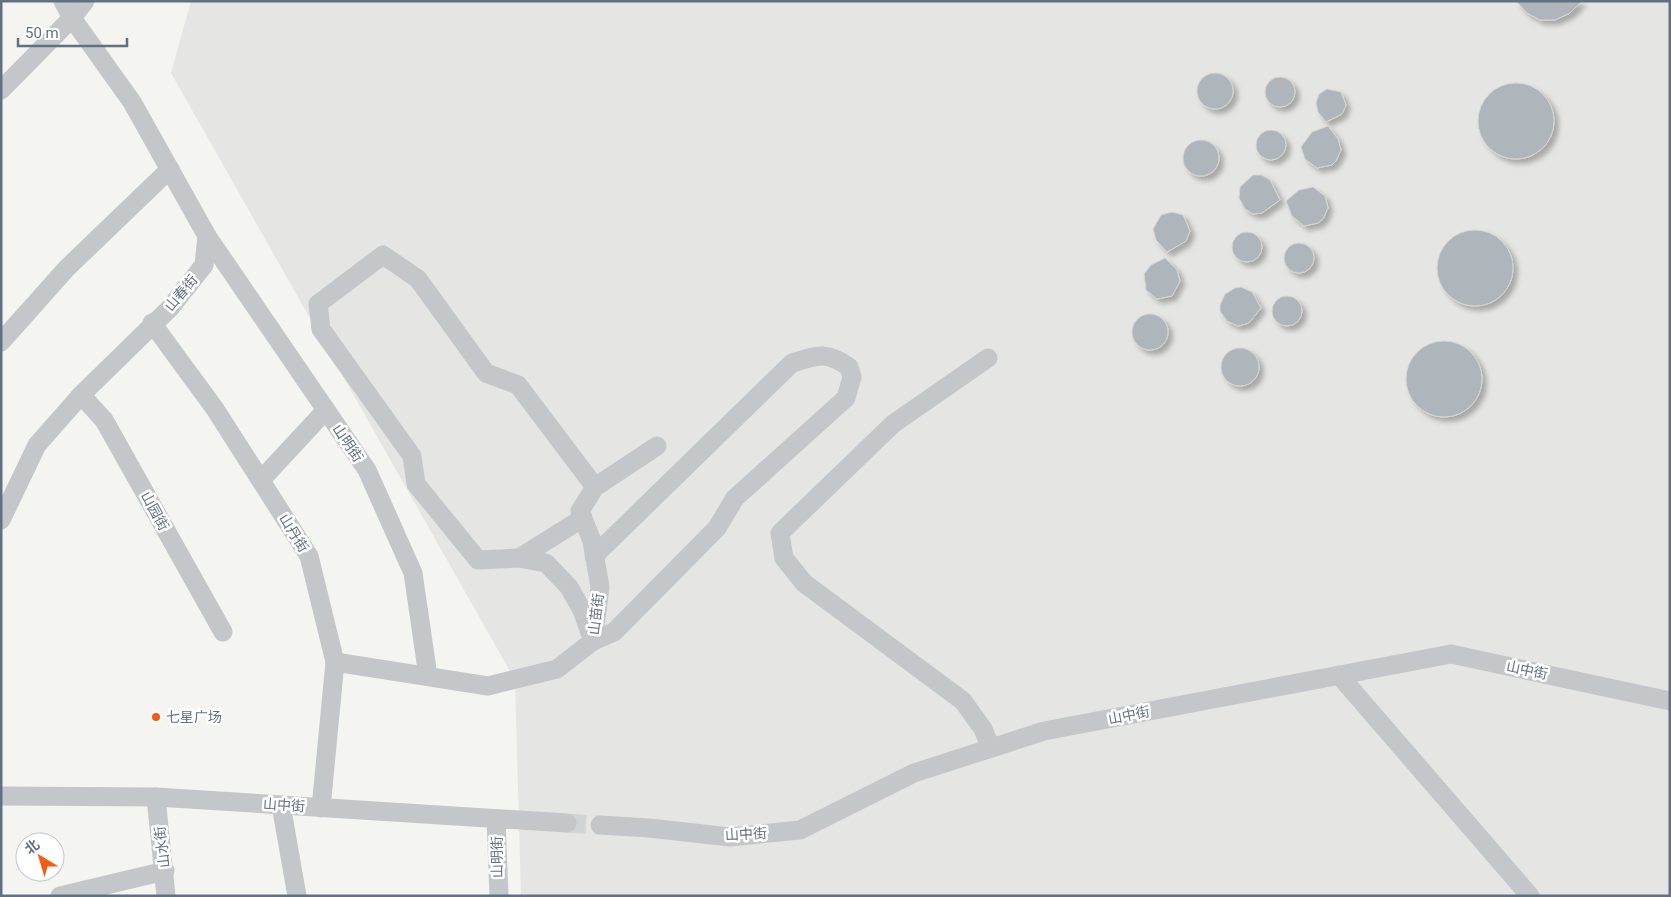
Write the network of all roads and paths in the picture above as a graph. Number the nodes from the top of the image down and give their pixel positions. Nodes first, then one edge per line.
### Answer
1 (63, 1) edge
2 (84, 1) edge
3 (72, 18) junction
4 (1, 90) edge
5 (170, 169) junction
6 (207, 236) junction
7 (152, 324) junction
8 (1, 342) edge
9 (988, 358) dead end
10 (81, 395) junction
11 (326, 410) junction
12 (657, 446) dead end
13 (261, 480) junction
14 (596, 487) junction
15 (583, 518) junction
16 (1, 520) edge
17 (594, 556) junction
18 (519, 558) junction
19 (223, 632) dead end
20 (592, 642) junction
21 (335, 662) junction
22 (1339, 675) junction
23 (428, 676) junction
24 (1670, 701) edge
25 (991, 748) junction
26 (1, 796) edge
27 (156, 797) junction
28 (280, 805) junction
29 (320, 808) junction
30 (496, 819) junction
31 (567, 823) tunnel mouth
32 (600, 825) tunnel mouth
33 (165, 871) junction
34 (60, 896) edge
35 (166, 896) edge
36 (298, 896) edge
37 (499, 896) edge
38 (1530, 896) edge

1 - 3 street
2 - 3 street
3 - 4 street
3 - 5 street
5 - 6 street
5 - 8 street
6 - 7 street, 山春街
6 - 11 street, 山明街
7 - 10 street, 山春街
7 - 13 street, 山丹街
9 - 25 street
10 - 16 street, 山春街
10 - 19 street, 山园街
11 - 13 street
11 - 23 street, 山明街
12 - 14 street
13 - 21 street, 山丹街
14 - 15 street
14 - 18 street
15 - 17 street, 山苗街
15 - 18 street
17 - 20 street, 山苗街
17 - 20 street
18 - 20 street
20 - 23 street, 山苗街
21 - 23 street, 山苗街
21 - 29 street, 山丹街
22 - 24 street, 山中街
22 - 25 street, 山中街
22 - 38 street
25 - 32 street, 山中街
26 - 27 street, 山中街
27 - 28 street, 山中街
27 - 33 street, 山水街
28 - 29 street, 山中街
28 - 36 street
29 - 30 street, 山中街
30 - 31 street, 山中街
30 - 37 street, 山明街
33 - 34 street
33 - 35 street, 山水街

